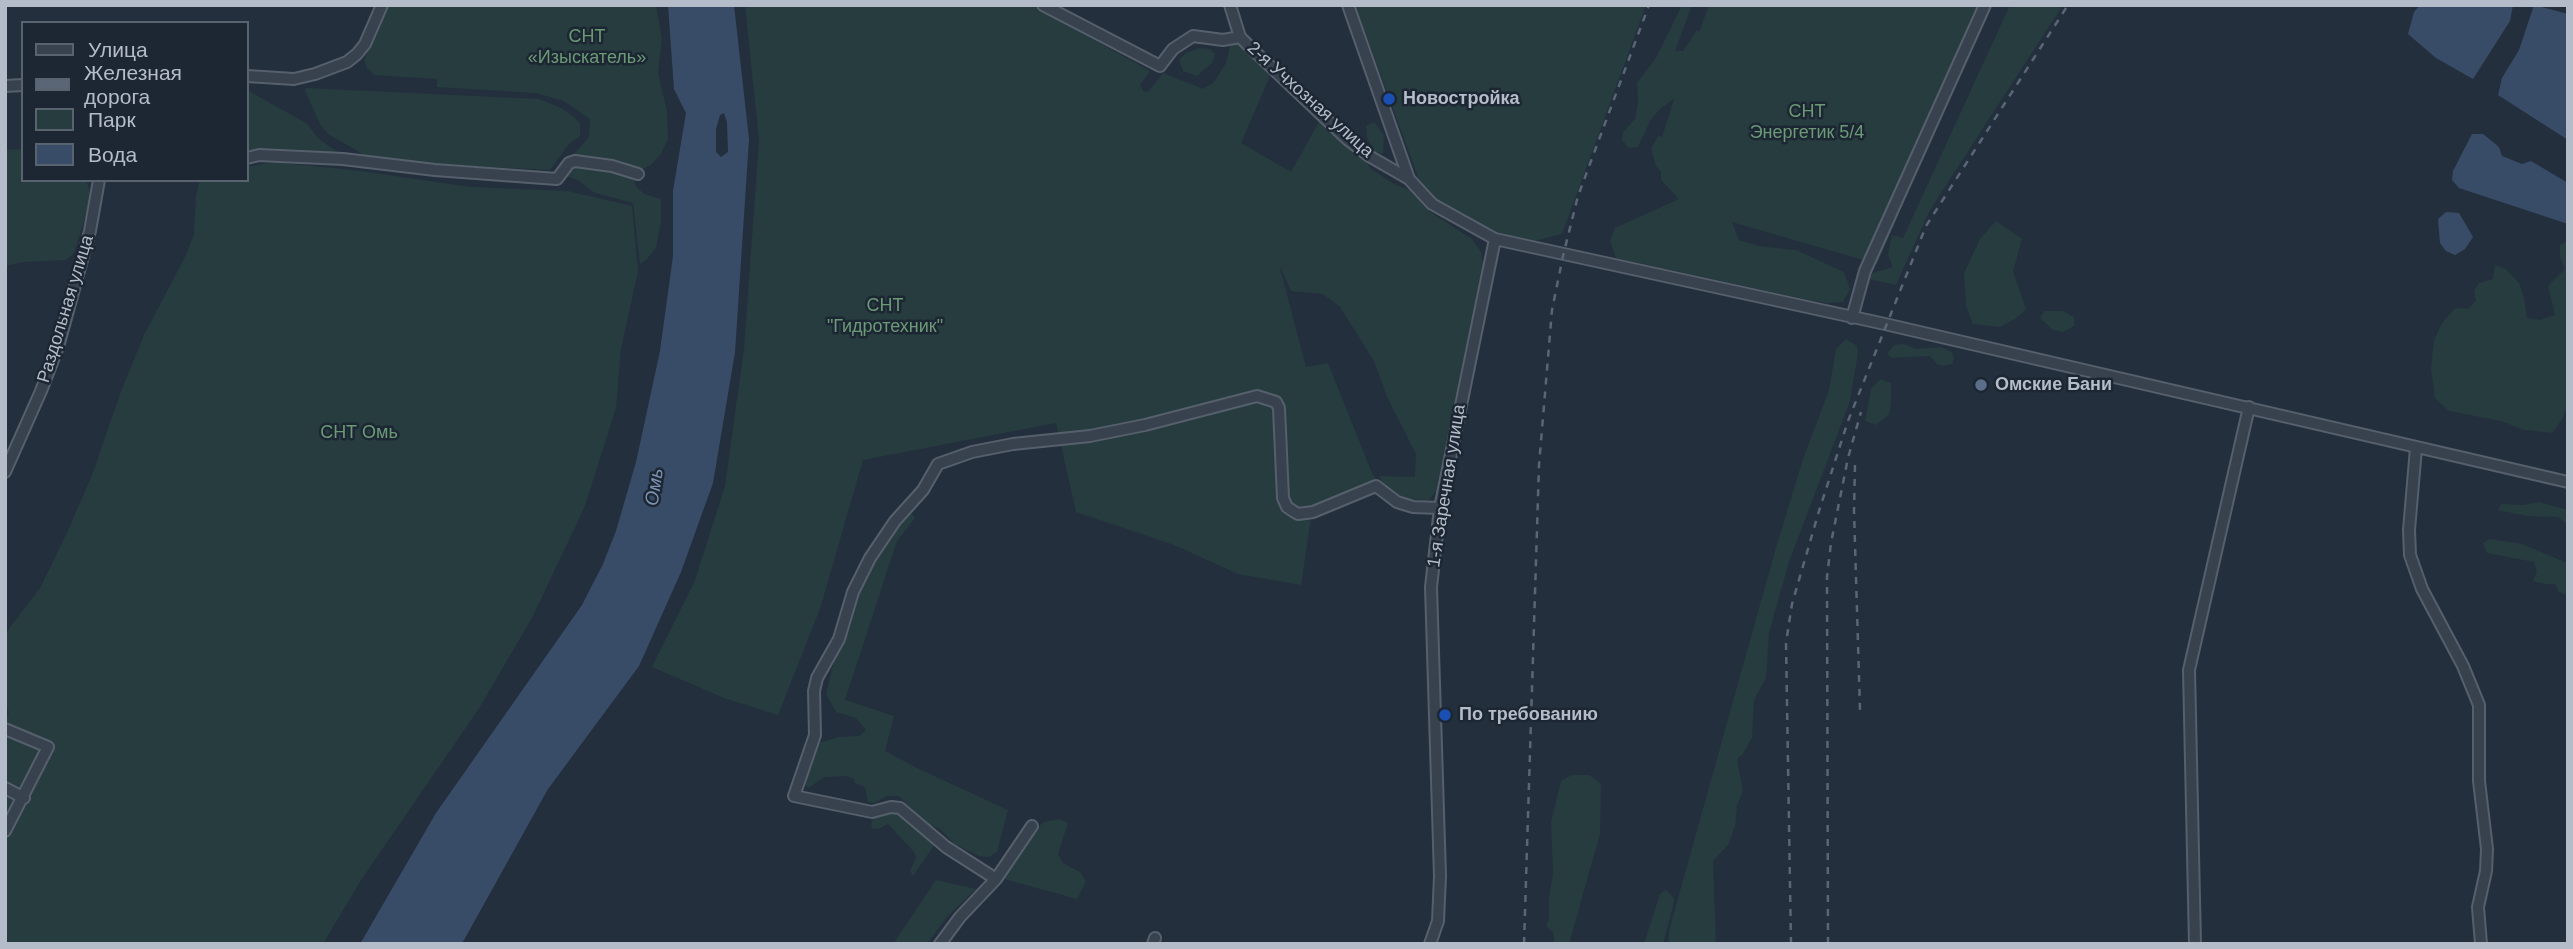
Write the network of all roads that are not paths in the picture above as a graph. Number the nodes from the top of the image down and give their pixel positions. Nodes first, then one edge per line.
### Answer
1 (382, 5) edge
2 (1043, 5) edge
3 (1230, 5) edge
4 (1348, 5) edge
5 (1985, 5) edge
6 (1240, 37) junction
7 (248, 76) edge
8 (248, 159) edge
9 (638, 174) dead end
10 (1409, 179) junction
11 (99, 182) edge
12 (1495, 239) junction
13 (1853, 318) junction
14 (2249, 407) junction
15 (2416, 448) junction
16 (5, 472) edge
17 (2568, 482) edge
18 (1440, 508) junction
19 (5, 729) edge
20 (5, 788) edge
21 (23, 798) junction
22 (1032, 826) dead end
23 (5, 831) edge
24 (996, 879) junction
25 (940, 944) edge
26 (1430, 944) edge
27 (2195, 944) edge
28 (2482, 944) edge

1 - 7 street
2 - 6 street
3 - 6 street, 2-я Учхозная улица
4 - 10 street
5 - 13 street
6 - 10 street, 2-я Учхозная улица
8 - 9 street
10 - 12 street
11 - 16 street, Раздольная улица
12 - 13 street
12 - 18 street, 1-я Заречная улица
13 - 14 street
14 - 15 street
14 - 27 street
15 - 17 street
15 - 28 street
18 - 24 street
18 - 26 street, 1-я Заречная улица
19 - 21 street
20 - 21 street
21 - 23 street
22 - 24 street
24 - 25 street

